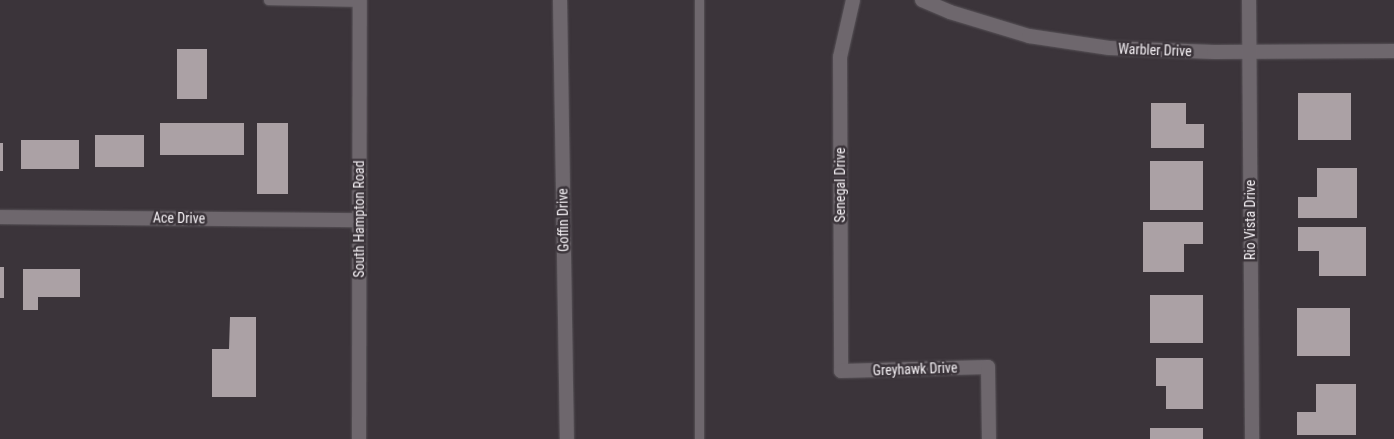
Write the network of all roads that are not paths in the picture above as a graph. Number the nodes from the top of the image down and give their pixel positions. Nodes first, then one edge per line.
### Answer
1 (268, 0) edge
2 (560, 0) edge
3 (699, 0) edge
4 (853, 0) edge
5 (922, 0) edge
6 (1249, 0) edge
7 (360, 1) edge
8 (1249, 52) junction
9 (1394, 52) edge
10 (0, 217) edge
11 (358, 220) junction
12 (841, 371) joint
13 (358, 439) edge
14 (567, 439) edge
15 (699, 439) edge
16 (989, 439) edge
17 (1252, 439) edge

1 - 7 lane
2 - 14 street, Goffin Drive
3 - 15 lane
4 - 12 street, Senegal Drive
5 - 8 street, Warbler Drive
6 - 8 street, Rio Vista Drive
7 - 11 street, South Hampton Road
8 - 9 street, Warbler Drive
8 - 17 street, Rio Vista Drive
10 - 11 street, Ace Drive
11 - 13 street, South Hampton Road
12 - 16 street, Greyhawk Drive

